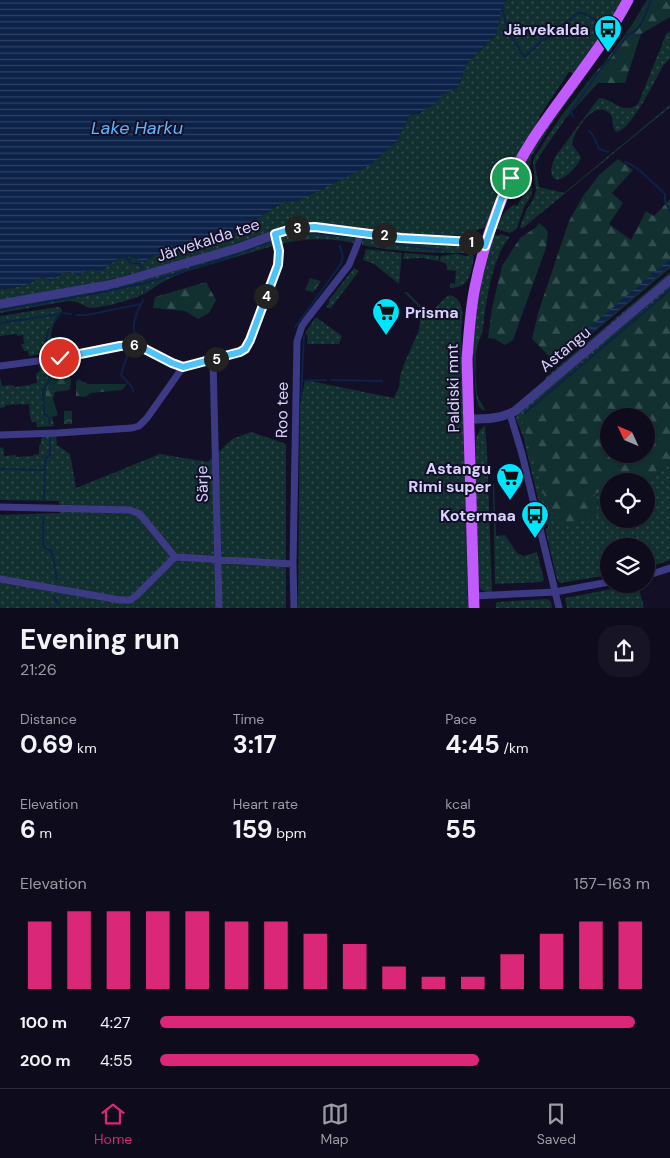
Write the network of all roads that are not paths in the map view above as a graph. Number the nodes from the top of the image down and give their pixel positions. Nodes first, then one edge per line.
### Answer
1 (628, 0) edge
2 (360, 232) junction
3 (275, 234) junction
4 (485, 246) junction
5 (670, 280) edge
6 (0, 304) edge
7 (213, 360) junction
8 (0, 366) edge
9 (183, 367) junction
10 (510, 414) junction
11 (469, 419) junction
12 (0, 435) edge
13 (0, 507) edge
14 (175, 558) junction
15 (218, 560) junction
16 (293, 564) junction
17 (670, 568) edge
18 (655, 573) edge
19 (0, 579) edge
20 (600, 584) edge
21 (555, 592) junction
22 (474, 596) junction
23 (219, 608) edge
24 (294, 608) edge
25 (474, 608) edge
26 (558, 608) edge

1 - 4 main road, Paldiski mnt
2 - 3 street, Järvekalda tee
2 - 4 street, Järvekalda tee
2 - 16 street, Roo tee
3 - 6 street, Järvekalda tee
3 - 7 street
4 - 11 main road, Paldiski mnt
5 - 10 street, Astangu
7 - 9 street
7 - 15 street, Särje
8 - 9 street
9 - 12 street
10 - 11 street, Astangu
10 - 21 street
11 - 22 main road, Paldiski mnt
13 - 14 street
14 - 15 street
14 - 19 street
15 - 16 street
15 - 23 street, Särje
16 - 24 street, Roo tee
17 - 18 street
20 - 21 street
21 - 22 street
21 - 26 street
22 - 25 main road, Paldiski mnt

